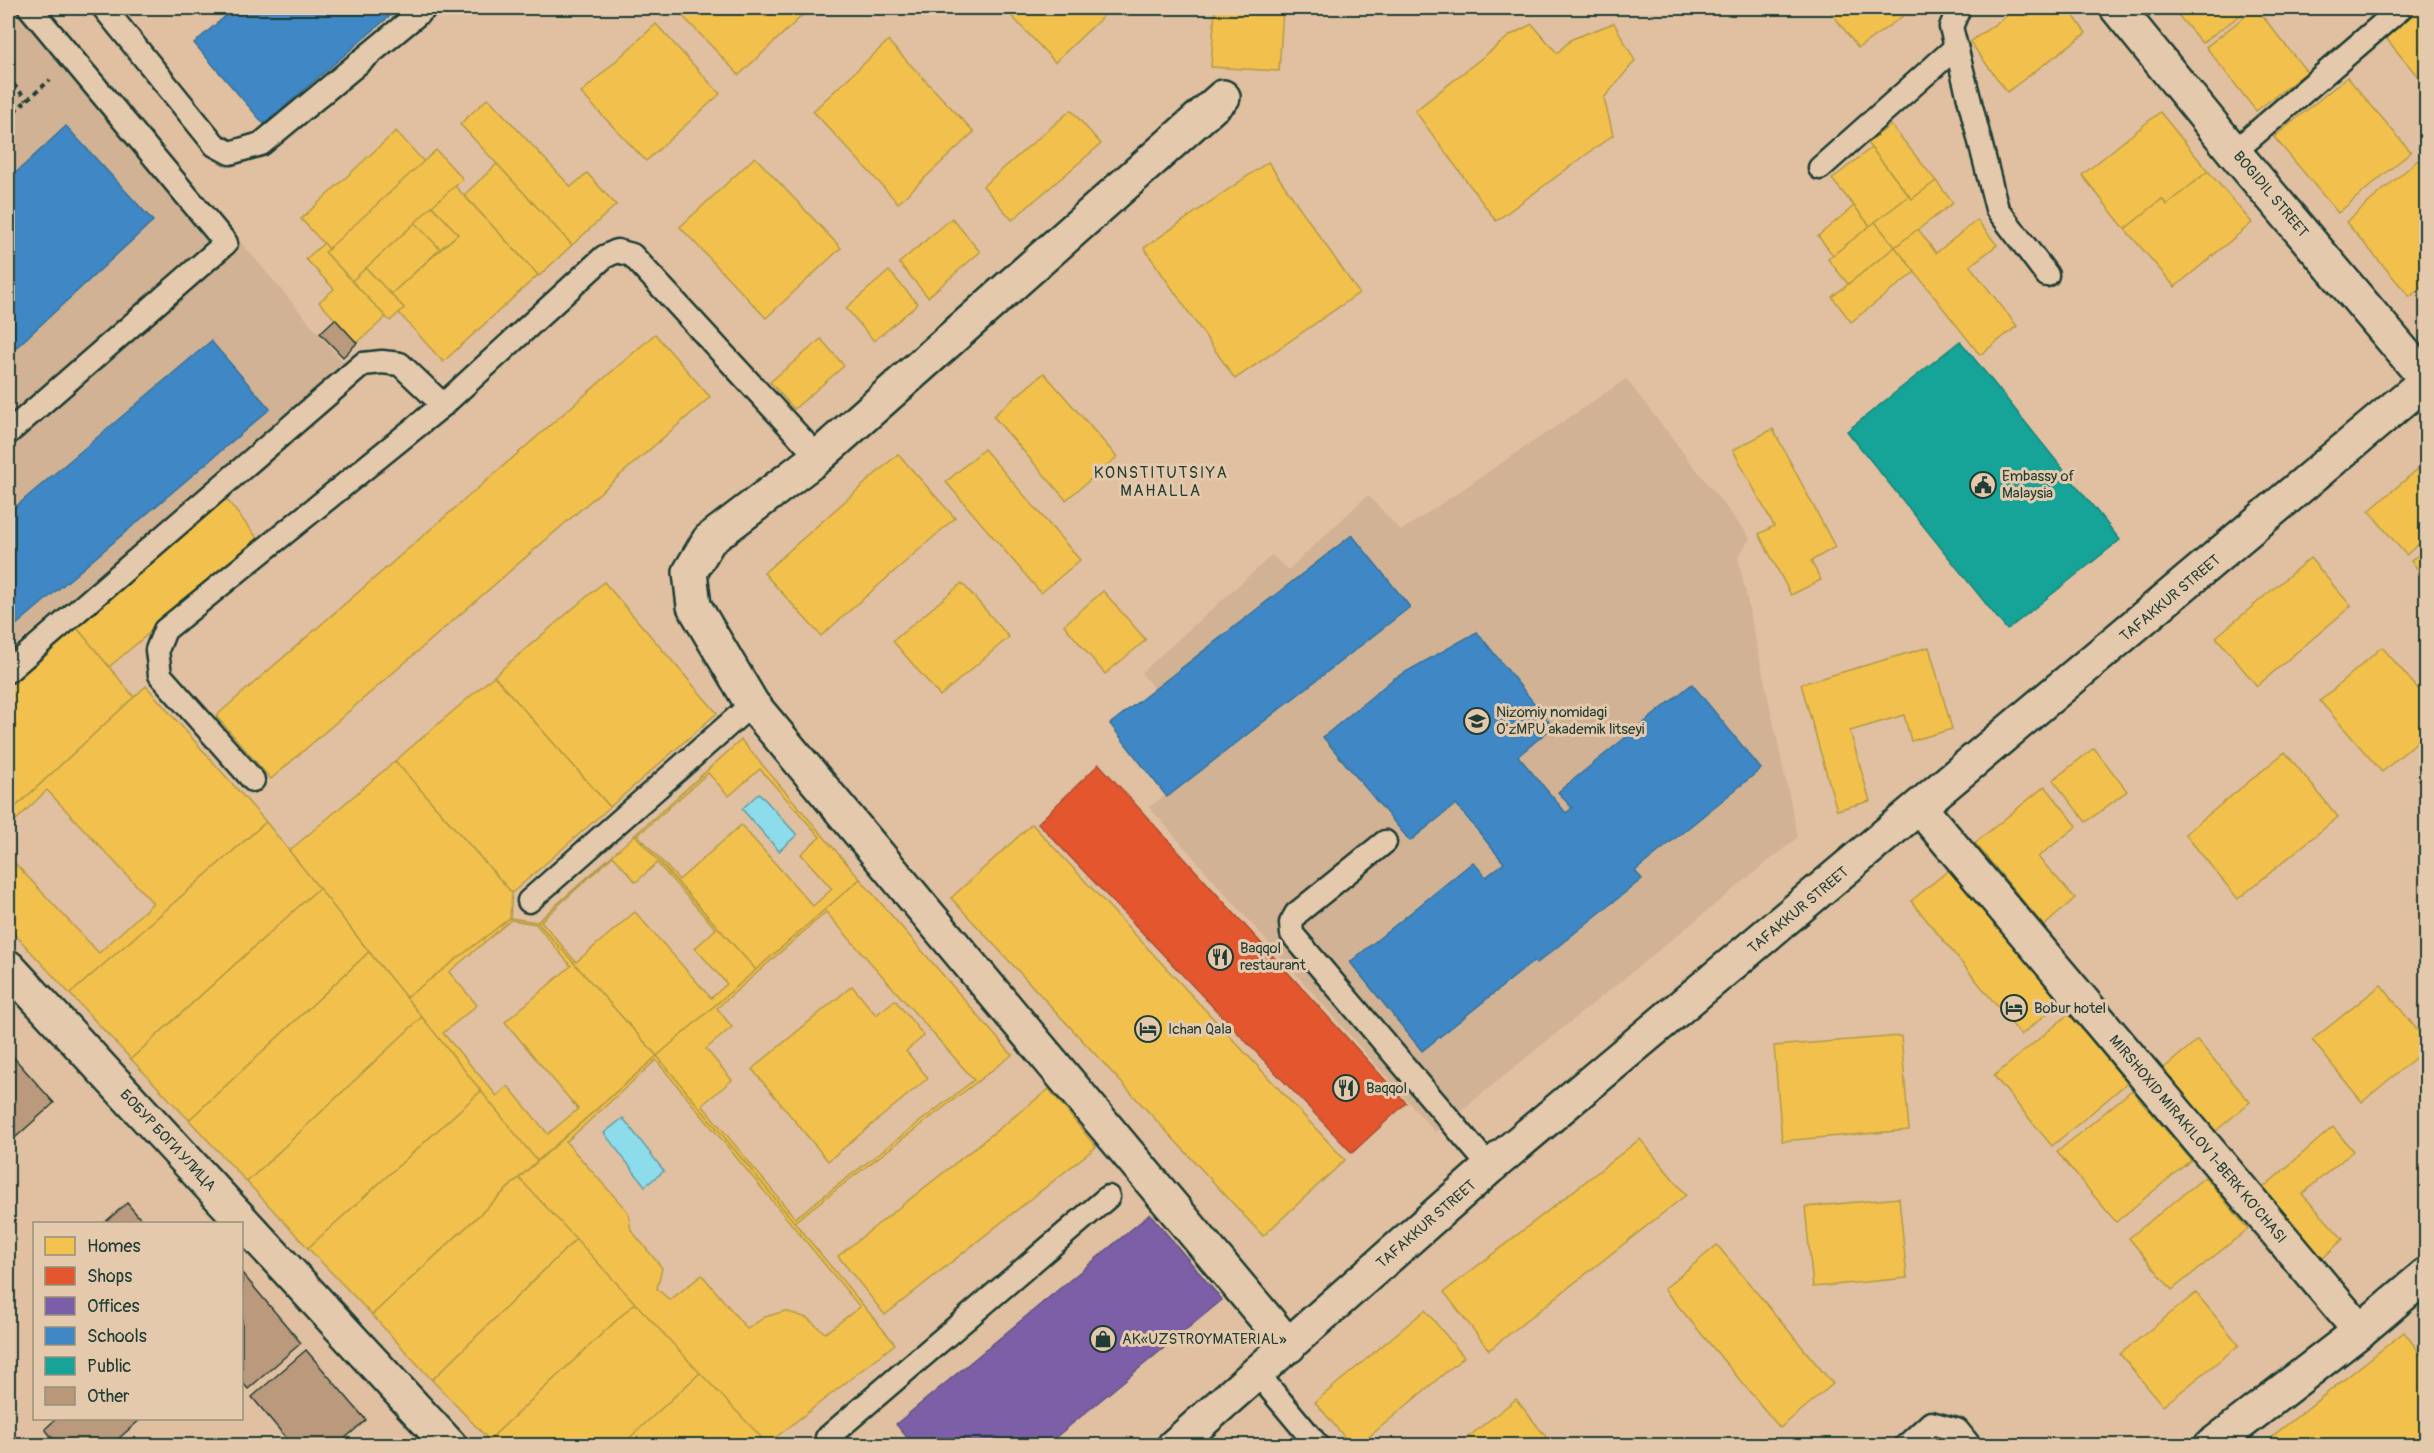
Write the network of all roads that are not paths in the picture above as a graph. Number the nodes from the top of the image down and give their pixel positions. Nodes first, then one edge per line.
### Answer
1 (30, 8) edge
2 (104, 8) edge
3 (425, 8) edge
4 (1959, 8) edge
5 (2118, 8) edge
6 (2401, 8) edge
7 (1956, 47) junction
8 (1223, 97) dead end
9 (2234, 152) junction
10 (1820, 168) dead end
11 (2048, 275) dead end
12 (2427, 380) edge
13 (443, 405) junction
14 (8, 433) edge
15 (818, 458) junction
16 (8, 671) edge
17 (752, 704) junction
18 (252, 780) dead end
19 (1920, 808) junction
20 (1385, 842) dead end
21 (529, 901) dead end
22 (8, 967) edge
23 (1491, 1167) junction
24 (1108, 1197) dead end
25 (235, 1222) edge
26 (247, 1236) edge
27 (2427, 1275) edge
28 (2360, 1331) junction
29 (1288, 1346) junction
30 (1257, 1373) junction
31 (450, 1446) edge
32 (828, 1446) edge
33 (1174, 1446) edge
34 (1318, 1446) edge
35 (1906, 1446) edge
36 (1970, 1446) edge
37 (2211, 1446) edge

1 - 14 lane
2 - 3 lane
4 - 7 lane
5 - 9 street, BOGIDIL STREET
6 - 9 lane
7 - 10 lane
7 - 11 lane
8 - 15 street
9 - 12 street, BOGIDIL STREET
12 - 19 street, TAFAKKUR STREET
13 - 15 lane
13 - 16 lane
13 - 18 lane
15 - 17 street
17 - 21 lane
17 - 29 street
19 - 23 street, TAFAKKUR STREET
19 - 28 street, MIRSHOXID MIRAKILOV 1-BERK KO'CHASI
20 - 23 lane
22 - 25 street, БОБУР БОГИ УЛИЦА
23 - 29 street, TAFAKKUR STREET
24 - 32 lane
26 - 31 street, БОБУР БОГИ УЛИЦА
27 - 28 street
28 - 37 street
29 - 30 street, TAFAKKUR STREET
30 - 33 street, TAFAKKUR STREET
30 - 34 lane
35 - 36 lane

